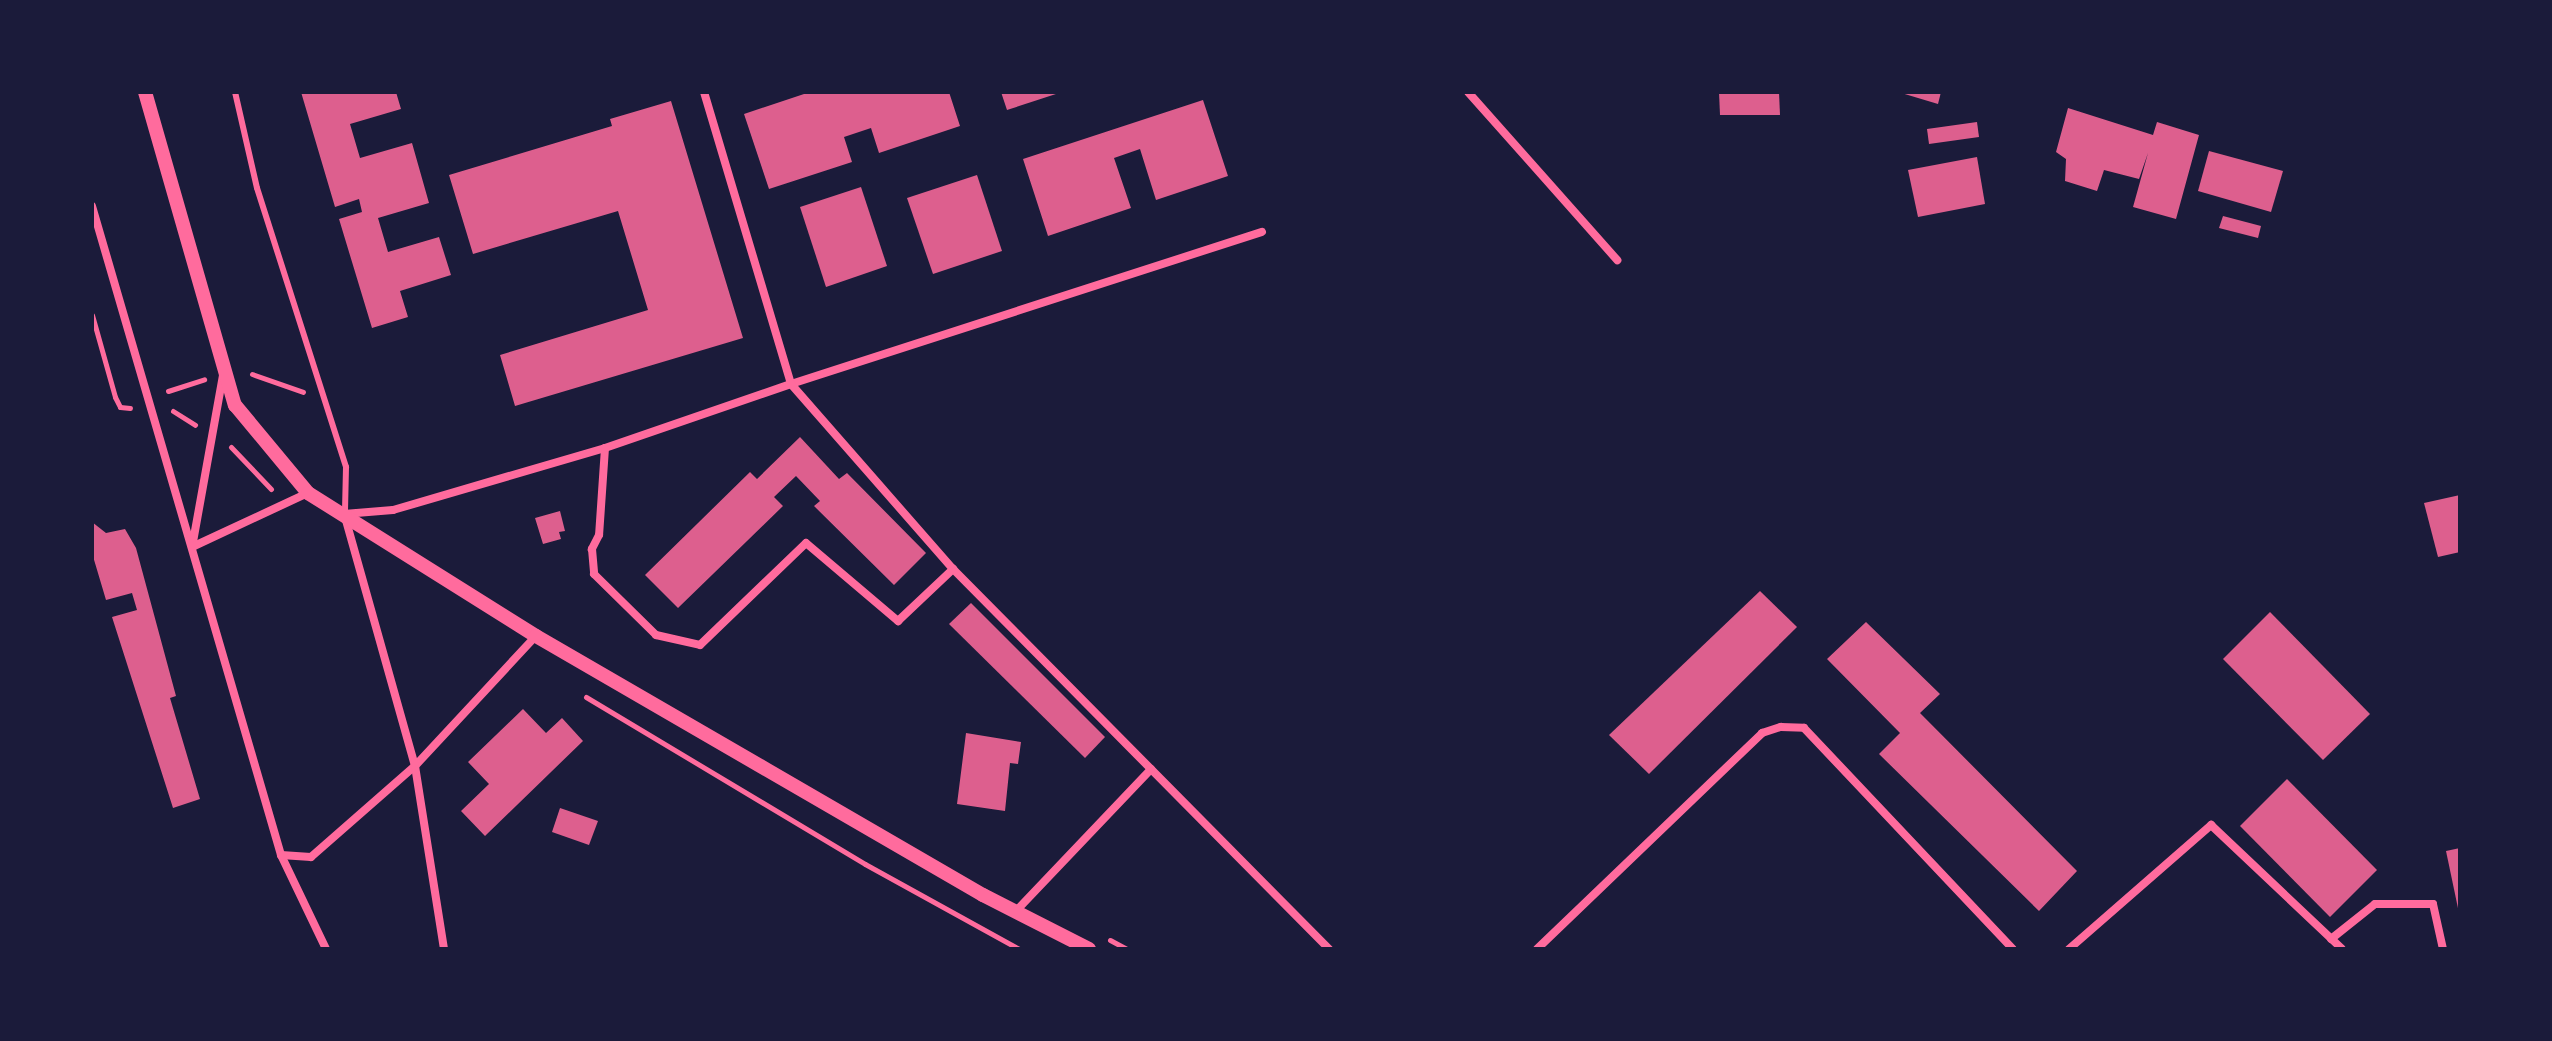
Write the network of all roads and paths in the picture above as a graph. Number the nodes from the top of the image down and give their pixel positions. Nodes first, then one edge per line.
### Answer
1 (145, 92) edge
2 (235, 92) edge
3 (704, 92) edge
4 (1468, 92) edge
5 (92, 206) edge
6 (1262, 232) dead end
7 (1617, 260) dead end
8 (92, 315) edge
9 (243, 370) dead end
10 (223, 375) junction
11 (200, 380) dead end
12 (791, 384) junction
13 (323, 398) junction
14 (143, 408) dead end
15 (202, 429) dead end
16 (229, 446) dead end
17 (605, 448) junction
18 (266, 486) dead end
19 (308, 493) junction
20 (344, 514) junction
21 (192, 547) junction
22 (953, 569) junction
23 (536, 636) junction
24 (598, 704) dead end
25 (415, 766) junction
26 (1151, 769) junction
27 (281, 855) junction
28 (1016, 911) junction
29 (2331, 939) junction
30 (326, 949) edge
31 (444, 949) edge
32 (1019, 949) edge
33 (1089, 949) edge
34 (1329, 949) edge
35 (1537, 949) edge
36 (2013, 949) edge
37 (2069, 949) edge
38 (2342, 949) edge
39 (2443, 949) edge

1 - 10 street
2 - 13 lane
3 - 12 street
4 - 7 street
5 - 21 street
6 - 12 street
8 - 14 path
9 - 13 path
10 - 19 street
10 - 21 street
11 - 15 path
12 - 17 street
12 - 22 street
13 - 20 lane
16 - 18 path
17 - 20 street
17 - 22 street
19 - 20 street
19 - 21 street
20 - 23 street
20 - 25 street
21 - 27 street
22 - 26 street
23 - 25 street
23 - 28 street
24 - 32 path
25 - 27 street
25 - 31 street
26 - 28 street
26 - 34 street
27 - 30 street
28 - 33 street
29 - 37 street
29 - 38 street
29 - 39 street
35 - 36 street

